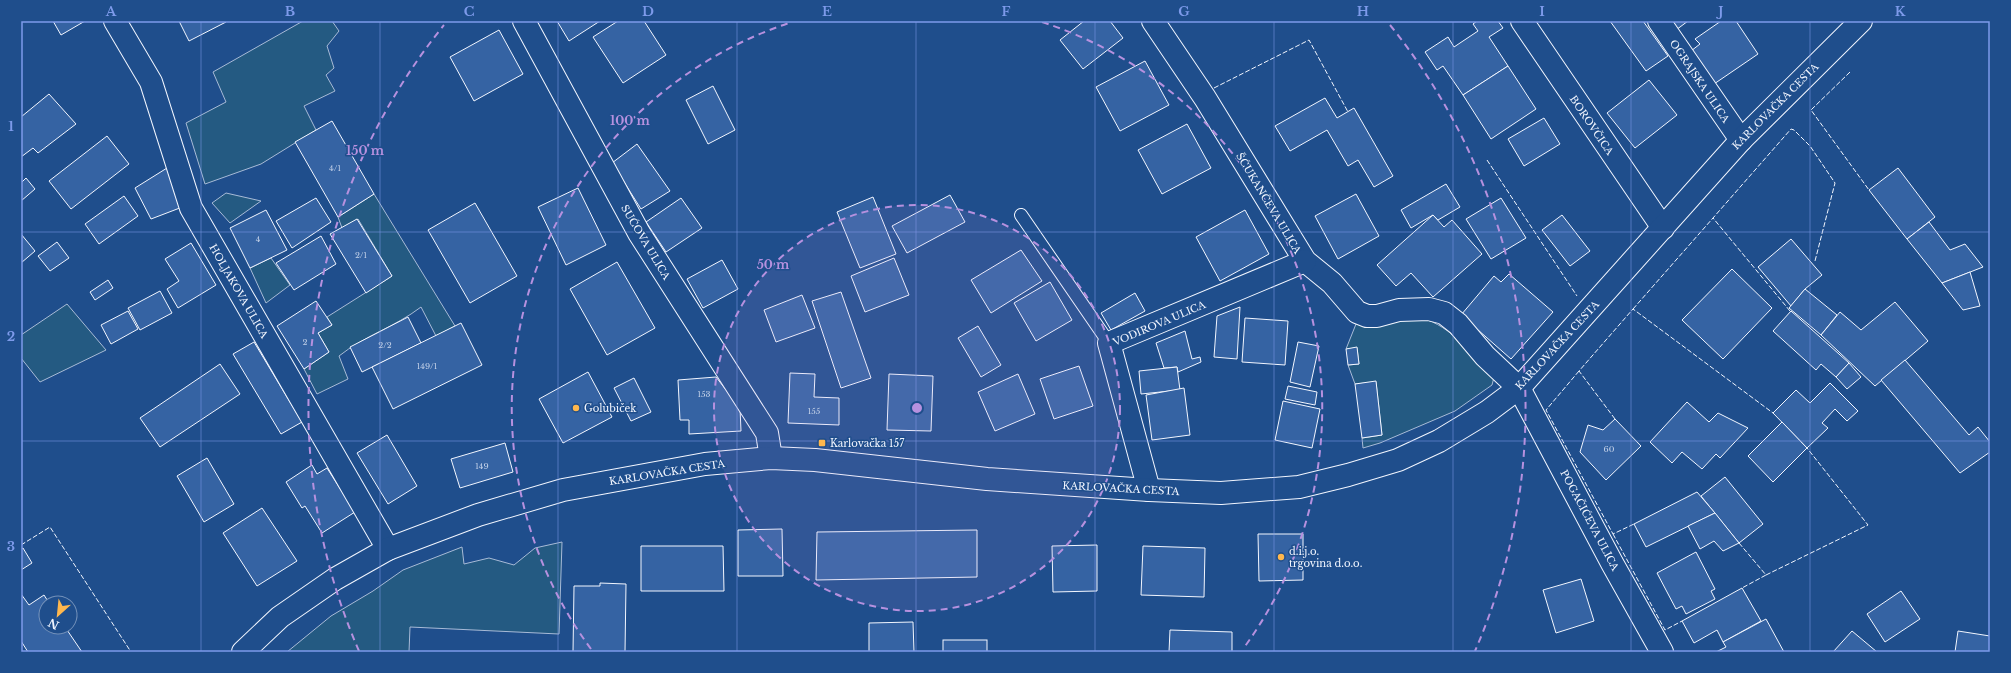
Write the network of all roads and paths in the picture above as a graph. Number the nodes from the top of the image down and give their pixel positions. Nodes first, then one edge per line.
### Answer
1 (115, 21) edge
2 (524, 21) edge
3 (1153, 21) edge
4 (1522, 21) edge
5 (1659, 21) edge
6 (1861, 21) edge
7 (1740, 140) junction
8 (1021, 215) dead end
9 (1663, 228) junction
10 (1305, 261) junction
11 (1109, 343) junction
12 (1519, 388) junction
13 (770, 458) junction
14 (1150, 490) junction
15 (388, 549) junction
16 (243, 652) edge
17 (1662, 652) edge

1 - 15 street, HOLJAKOVA ULICA
2 - 13 street, SUĆOVA ULICA
3 - 10 street, ŠĆUKANČEVA ULICA
4 - 9 street, BOROVČICA
5 - 7 street, OGRAJSKA ULICA
6 - 7 street, KARLOVAČKA CESTA
7 - 9 street, KARLOVAČKA CESTA
8 - 11 lane
9 - 12 street, KARLOVAČKA CESTA
10 - 11 street, VODIROVA ULICA
10 - 12 street, ŠĆUKANČEVA ULICA
11 - 14 street, VODIROVA ULICA
12 - 14 street, KARLOVAČKA CESTA
12 - 17 street, POGAČIĆEVA ULICA
13 - 14 street, KARLOVAČKA CESTA
13 - 15 street, KARLOVAČKA CESTA
15 - 16 street, KARLOVAČKA CESTA

